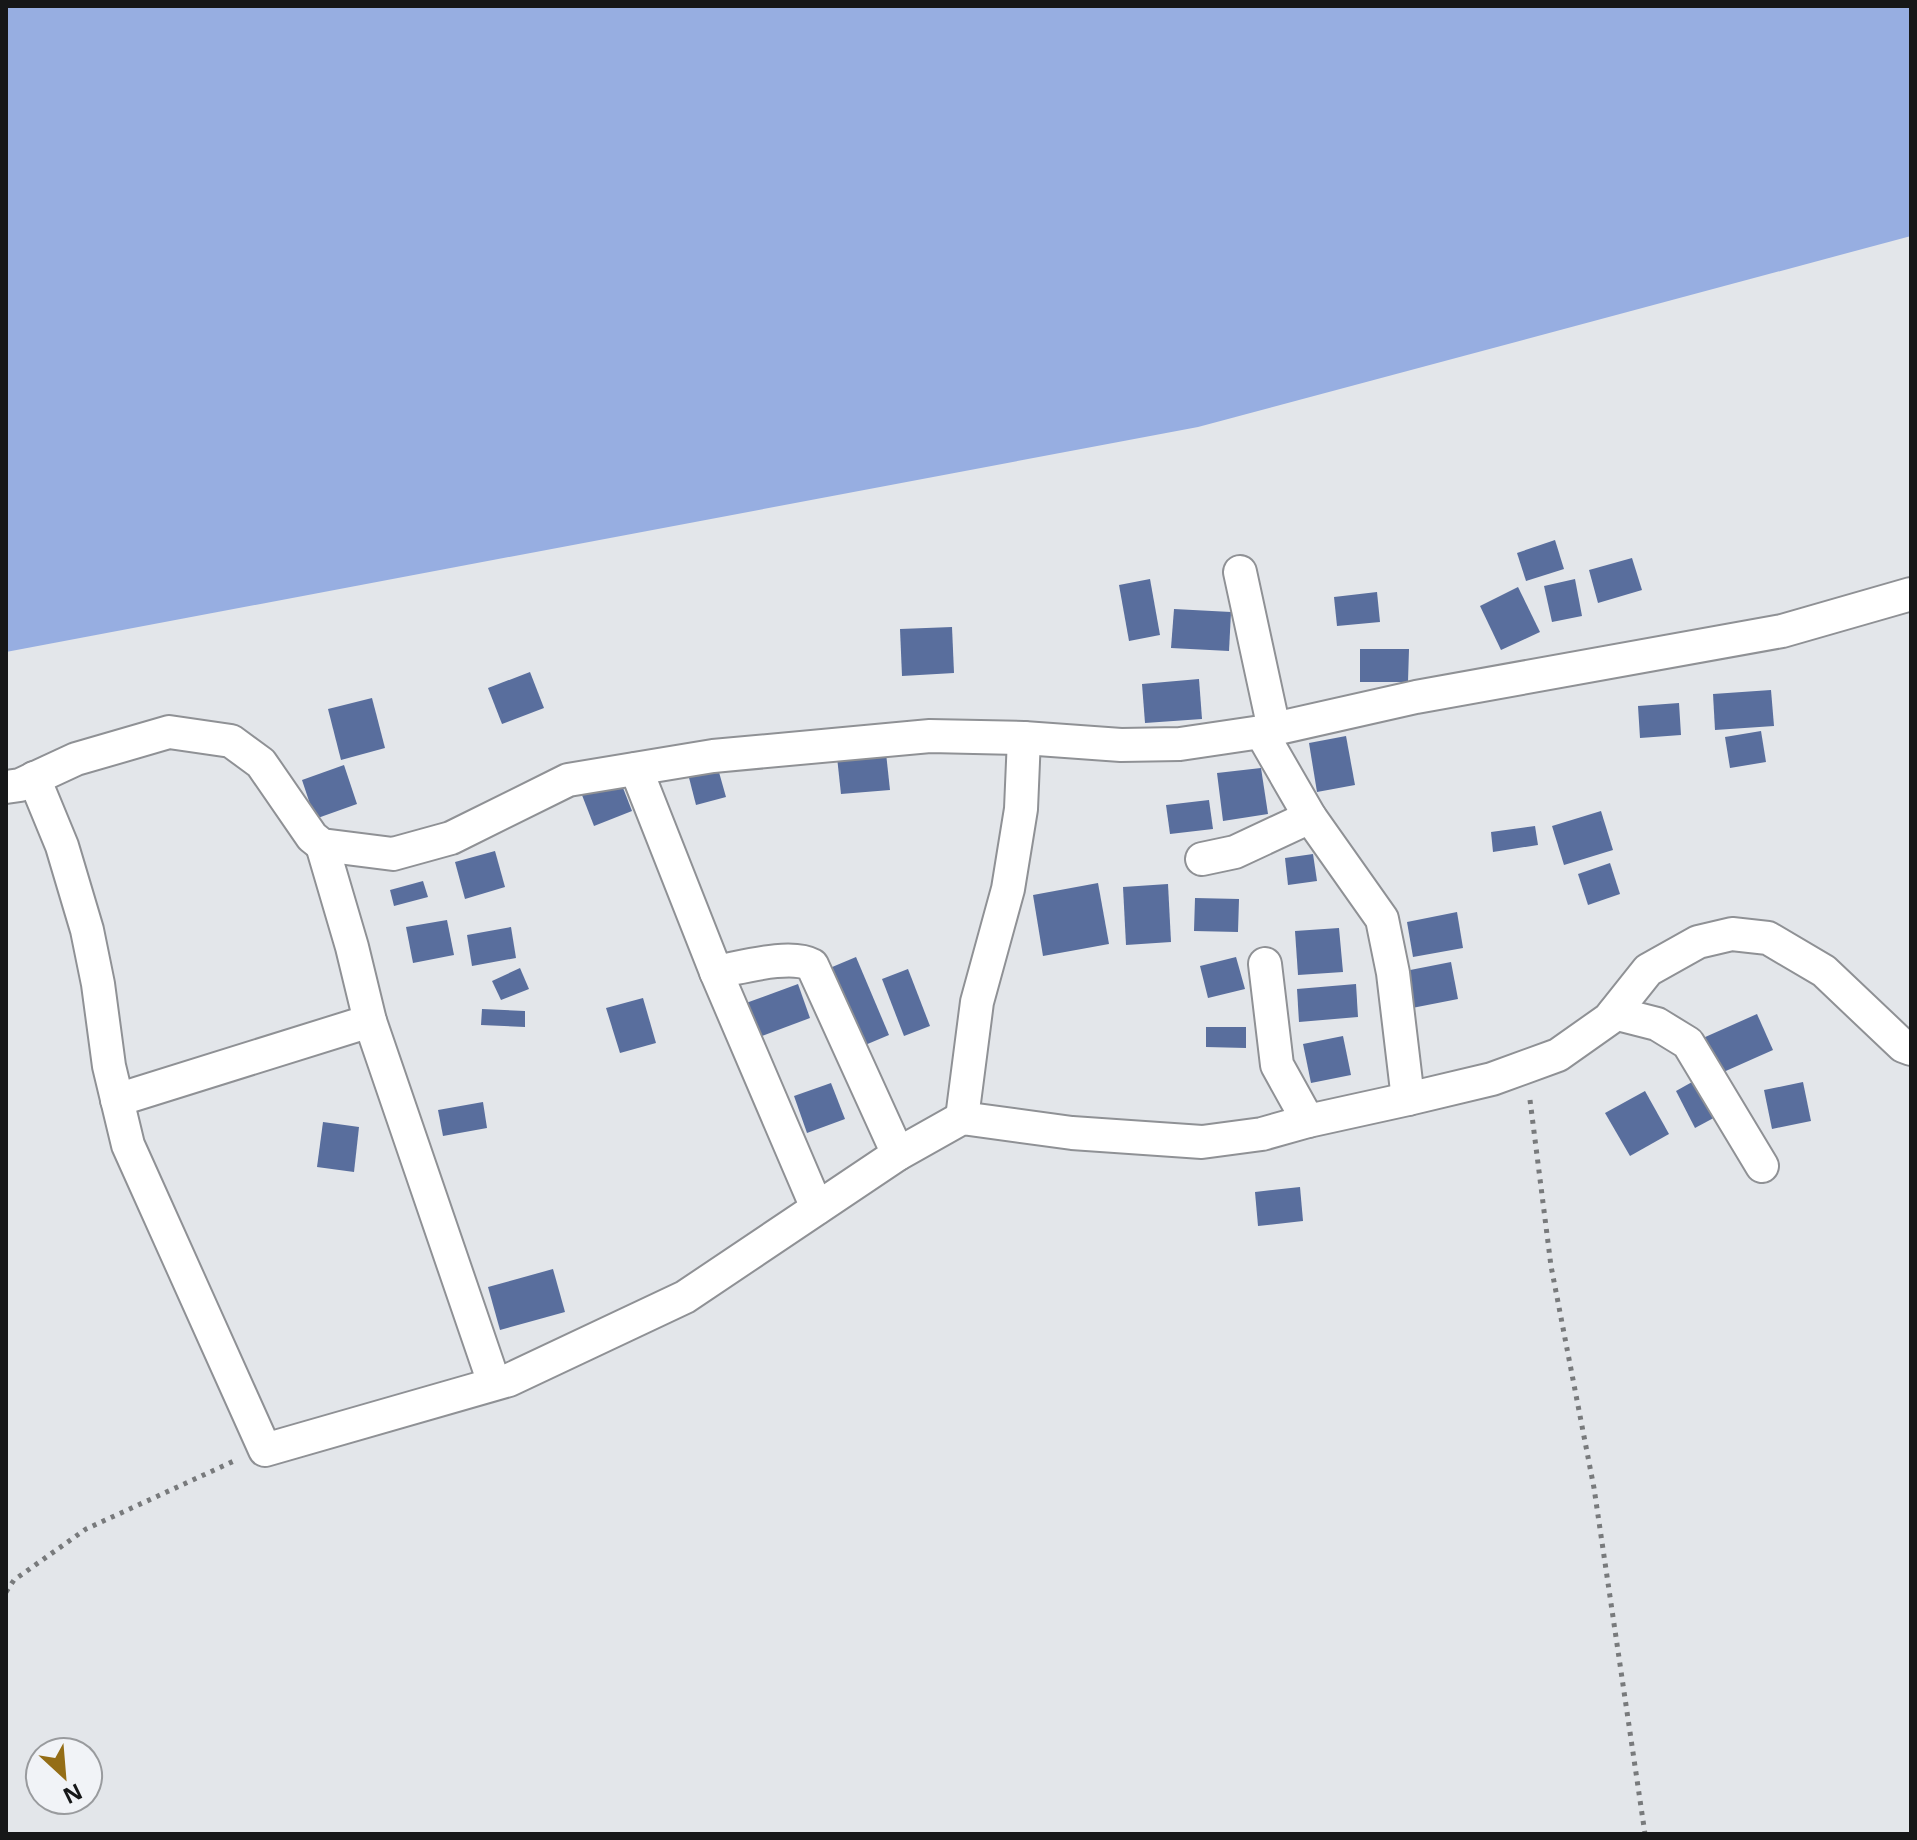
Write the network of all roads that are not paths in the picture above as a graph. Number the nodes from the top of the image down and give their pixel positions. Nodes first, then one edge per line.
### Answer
1 (1240, 572) dead end
2 (1900, 596) edge
3 (1268, 730) junction
4 (1024, 738) junction
5 (636, 769) junction
6 (20, 782) edge
7 (1310, 817) junction
8 (322, 845) junction
9 (1202, 859) dead end
10 (1265, 964) dead end
11 (716, 972) junction
12 (1614, 1013) junction
13 (370, 1021) junction
14 (1911, 1049) edge
15 (1408, 1099) junction
16 (117, 1100) junction
17 (962, 1118) junction
18 (1308, 1121) junction
19 (898, 1154) junction
20 (1762, 1166) dead end
21 (817, 1208) junction
22 (494, 1383) junction

1 - 3 street
2 - 3 street
3 - 4 street
3 - 7 street
4 - 5 street
4 - 17 street
5 - 8 street
5 - 11 street
6 - 8 street
6 - 16 street
7 - 9 street
7 - 15 street
8 - 13 street
10 - 18 street
11 - 19 street
11 - 21 street
12 - 14 street
12 - 15 street
12 - 20 street
13 - 16 street
13 - 22 street
15 - 18 street
16 - 22 street
17 - 18 street
17 - 19 street
19 - 21 street
21 - 22 street

